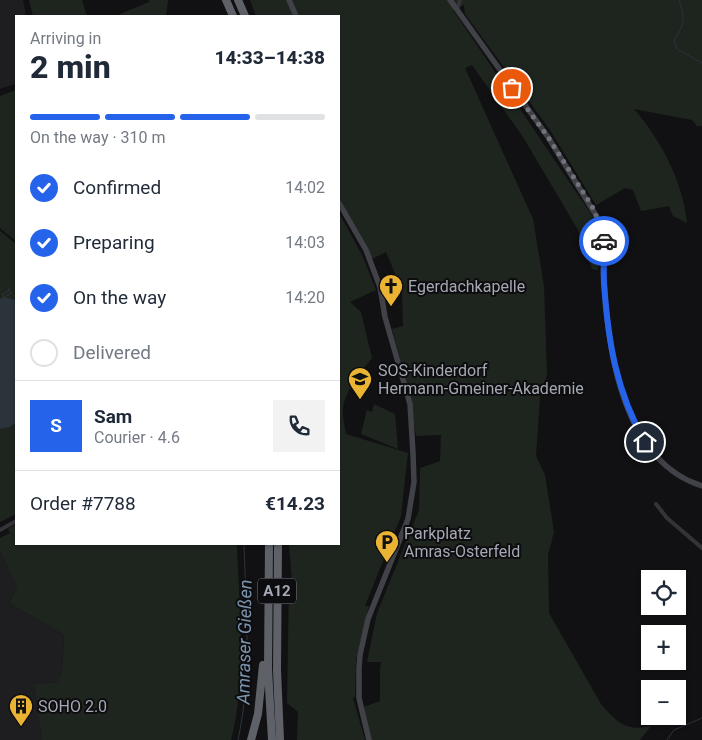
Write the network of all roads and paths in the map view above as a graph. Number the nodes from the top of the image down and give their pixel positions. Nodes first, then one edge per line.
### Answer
1 (226, 0) edge
2 (238, 0) edge
3 (289, 0) edge
4 (450, 0) edge
5 (460, 0) edge
6 (457, 10) junction
7 (233, 15) edge
8 (245, 15) edge
9 (296, 15) edge
10 (340, 205) edge
11 (702, 486) edge
12 (656, 504) dead end
13 (15, 522) edge
14 (0, 530) edge
15 (269, 545) edge
16 (278, 545) edge
17 (702, 548) edge
18 (268, 646) junction
19 (251, 740) edge
20 (272, 740) edge
21 (280, 740) edge
22 (369, 740) edge

1 - 7 highway
2 - 8 highway
3 - 9 main road
4 - 6 main road
5 - 6 street
6 - 11 main road
10 - 22 main road
12 - 17 street
13 - 14 street
15 - 18 highway, A12
16 - 21 highway, A12
18 - 19 highway
18 - 20 highway, A12

